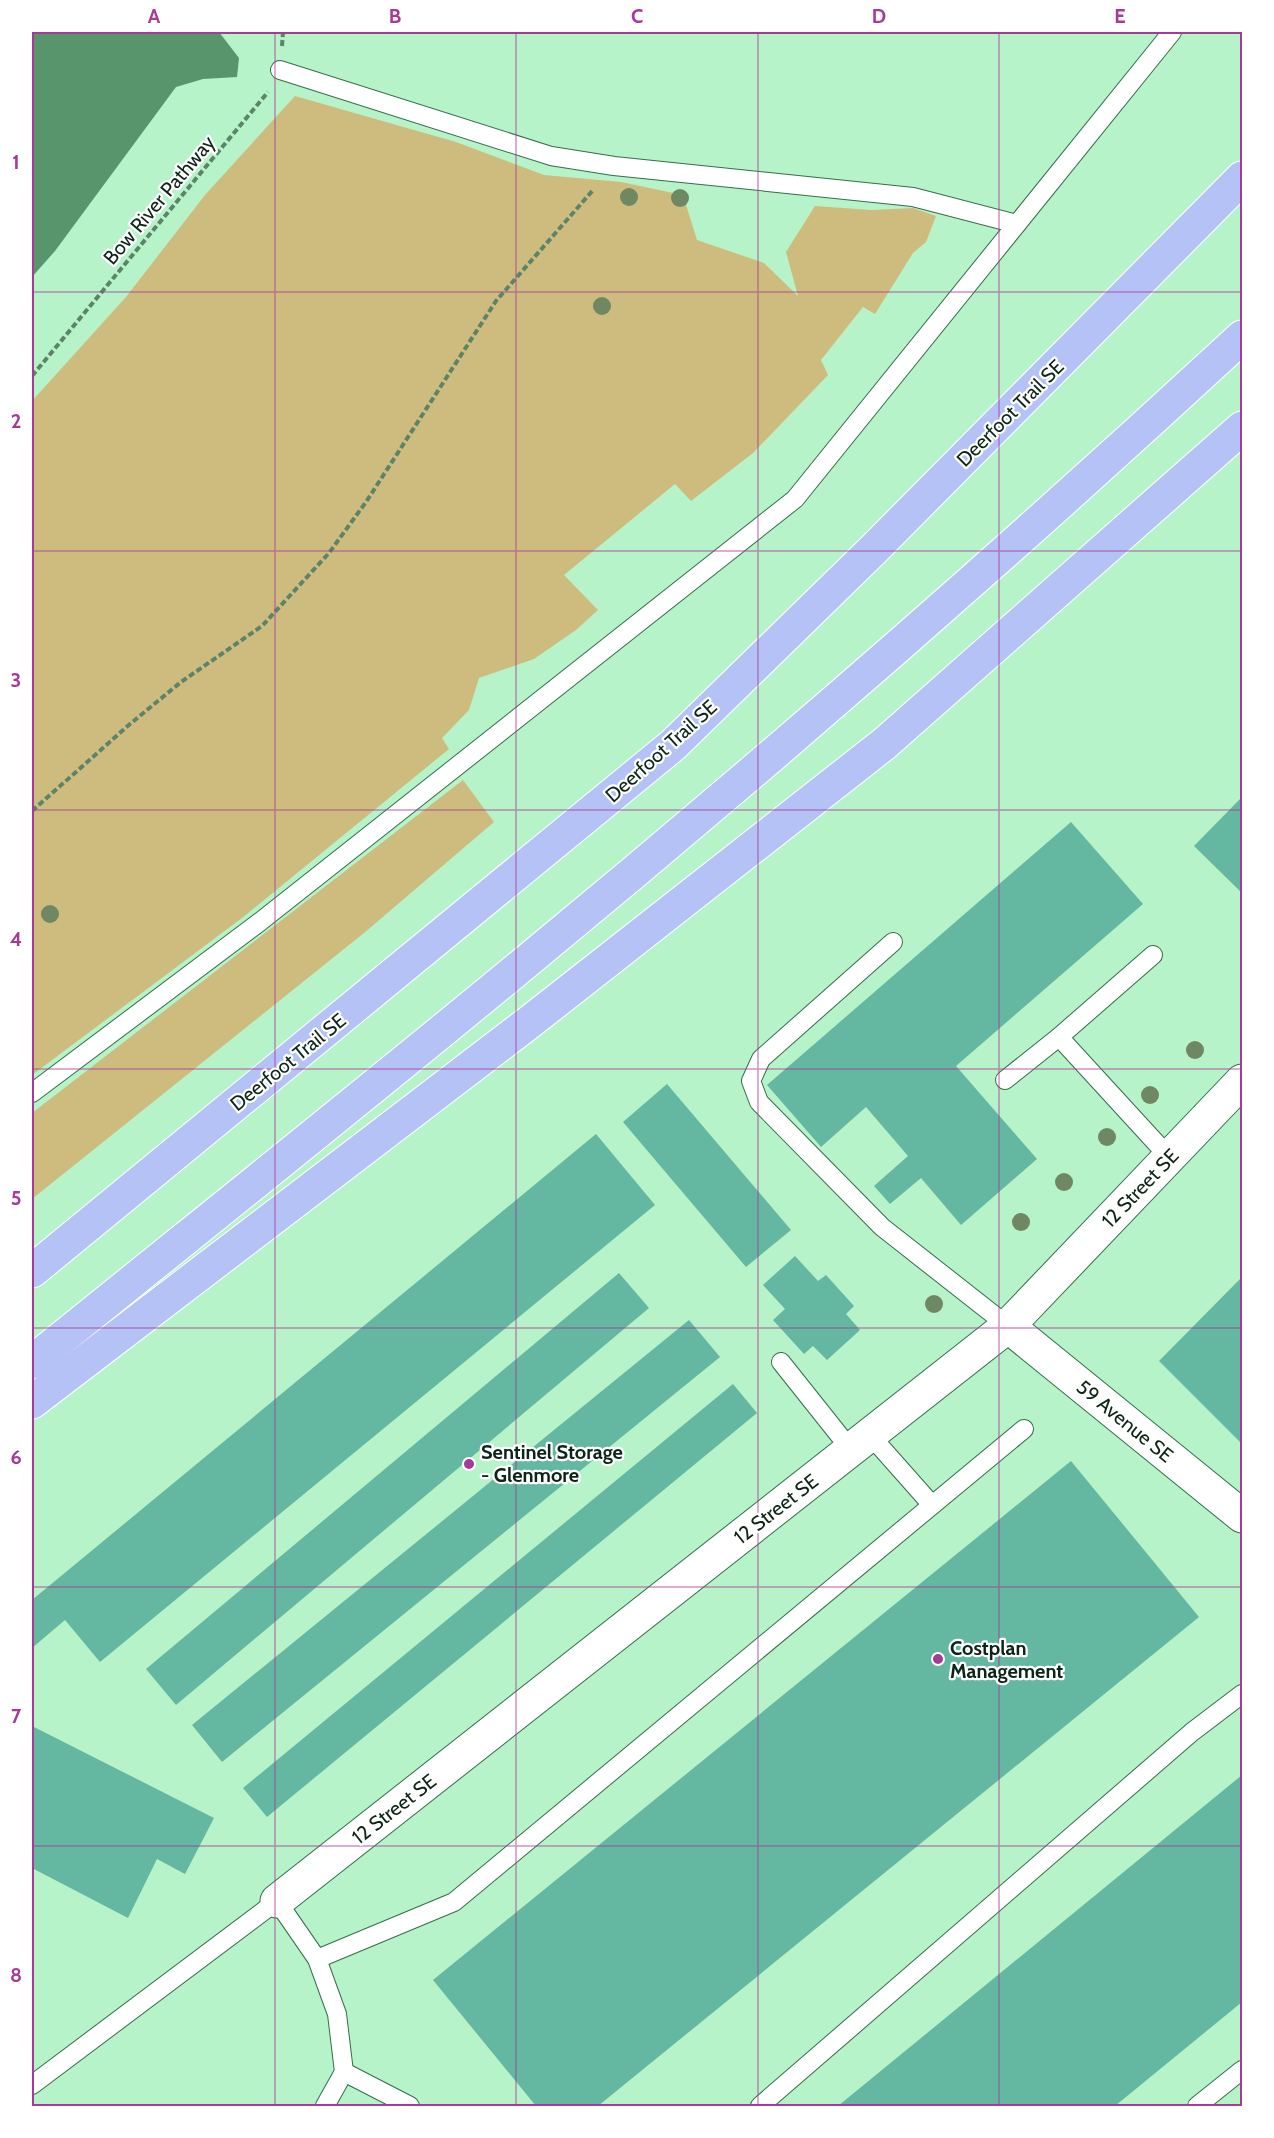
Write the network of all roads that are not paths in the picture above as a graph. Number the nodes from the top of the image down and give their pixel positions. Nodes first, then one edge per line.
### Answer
1 (1172, 32) edge
2 (280, 70) road end
3 (1242, 178) edge
4 (1017, 224) junction
5 (1242, 337) edge
6 (1242, 428) edge
7 (894, 942) dead end
8 (1153, 955) dead end
9 (1059, 1037) junction
10 (1005, 1080) dead end
11 (1242, 1080) edge
12 (32, 1093) edge
13 (1169, 1157) junction
14 (32, 1271) edge
15 (1008, 1326) junction
16 (32, 1362) edge
17 (781, 1362) dead end
18 (32, 1402) edge
19 (1024, 1429) dead end
20 (860, 1442) junction
21 (932, 1505) junction
22 (1242, 1516) edge
23 (1242, 1694) edge
24 (277, 1901) junction
25 (317, 1959) junction
26 (1242, 2070) edge
27 (344, 2072) junction
28 (32, 2085) edge
29 (325, 2106) edge
30 (410, 2106) edge
31 (760, 2106) edge
32 (1197, 2106) edge

1 - 4 lane
2 - 4 lane
3 - 14 highway, Deerfoot Trail SE
4 - 12 lane
5 - 16 highway
6 - 18 highway
7 - 15 lane
8 - 9 lane
9 - 10 lane
9 - 13 lane
11 - 13 street, 12 Street SE
13 - 15 street, 12 Street SE
15 - 20 street, 12 Street SE
15 - 22 street, 59 Avenue SE
17 - 20 lane
19 - 21 lane
20 - 21 lane
20 - 24 street, 12 Street SE
21 - 25 lane
23 - 31 lane
24 - 25 lane
24 - 28 lane
25 - 27 lane
26 - 32 lane
27 - 29 lane
27 - 30 lane

